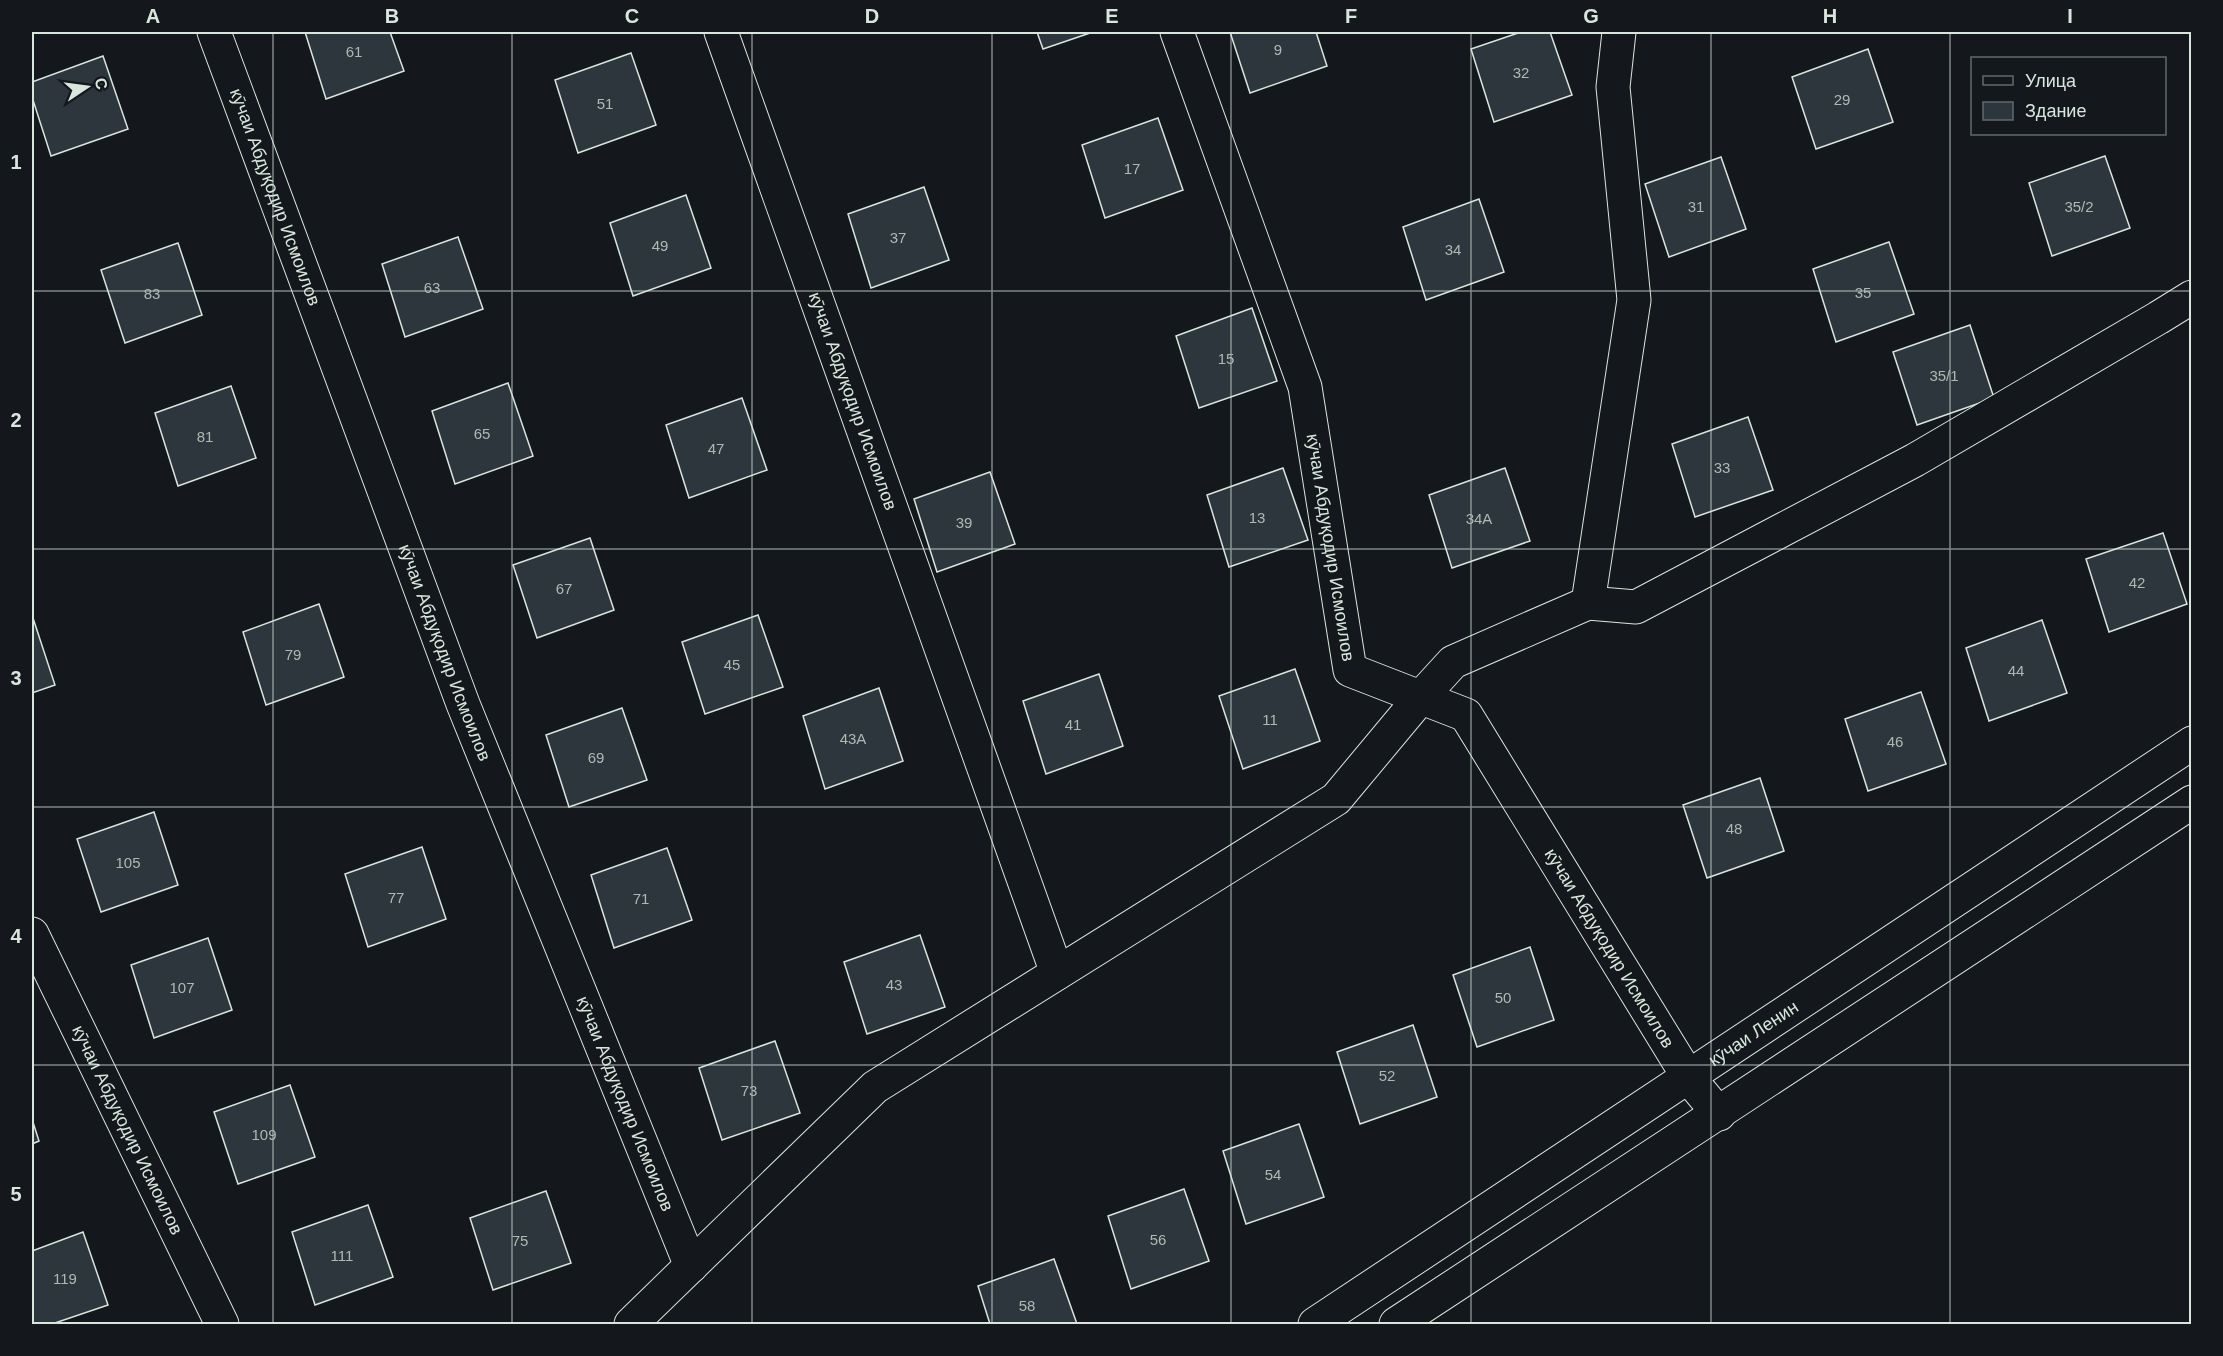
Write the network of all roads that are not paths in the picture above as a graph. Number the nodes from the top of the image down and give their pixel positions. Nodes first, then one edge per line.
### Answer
1 (214, 32) edge
2 (721, 32) edge
3 (1177, 32) edge
4 (1619, 32) edge
5 (2192, 297) edge
6 (1588, 603) junction
7 (1421, 697) junction
8 (2192, 742) edge
9 (2192, 802) edge
10 (32, 934) edge
11 (1057, 973) junction
12 (1689, 1078) junction
13 (1719, 1114) junction
14 (691, 1266) junction
15 (222, 1324) edge
16 (631, 1324) edge
17 (1315, 1324) edge
18 (1396, 1324) edge

1 - 14 street, кӯчаи Абдуқодир Исмоилов
2 - 11 street, кӯчаи Абдуқодир Исмоилов
3 - 7 street, кӯчаи Абдуқодир Исмоилов
4 - 6 street
5 - 6 street
6 - 7 street
7 - 11 street
7 - 12 street, кӯчаи Абдуқодир Исмоилов
8 - 12 street, кӯчаи Ленин
9 - 13 street
10 - 15 street, кӯчаи Абдуқодир Исмоилов
11 - 14 street
12 - 13 street, кӯчаи Абдуқодир Исмоилов
12 - 17 street, кӯчаи Ленин
13 - 18 street
14 - 16 street

